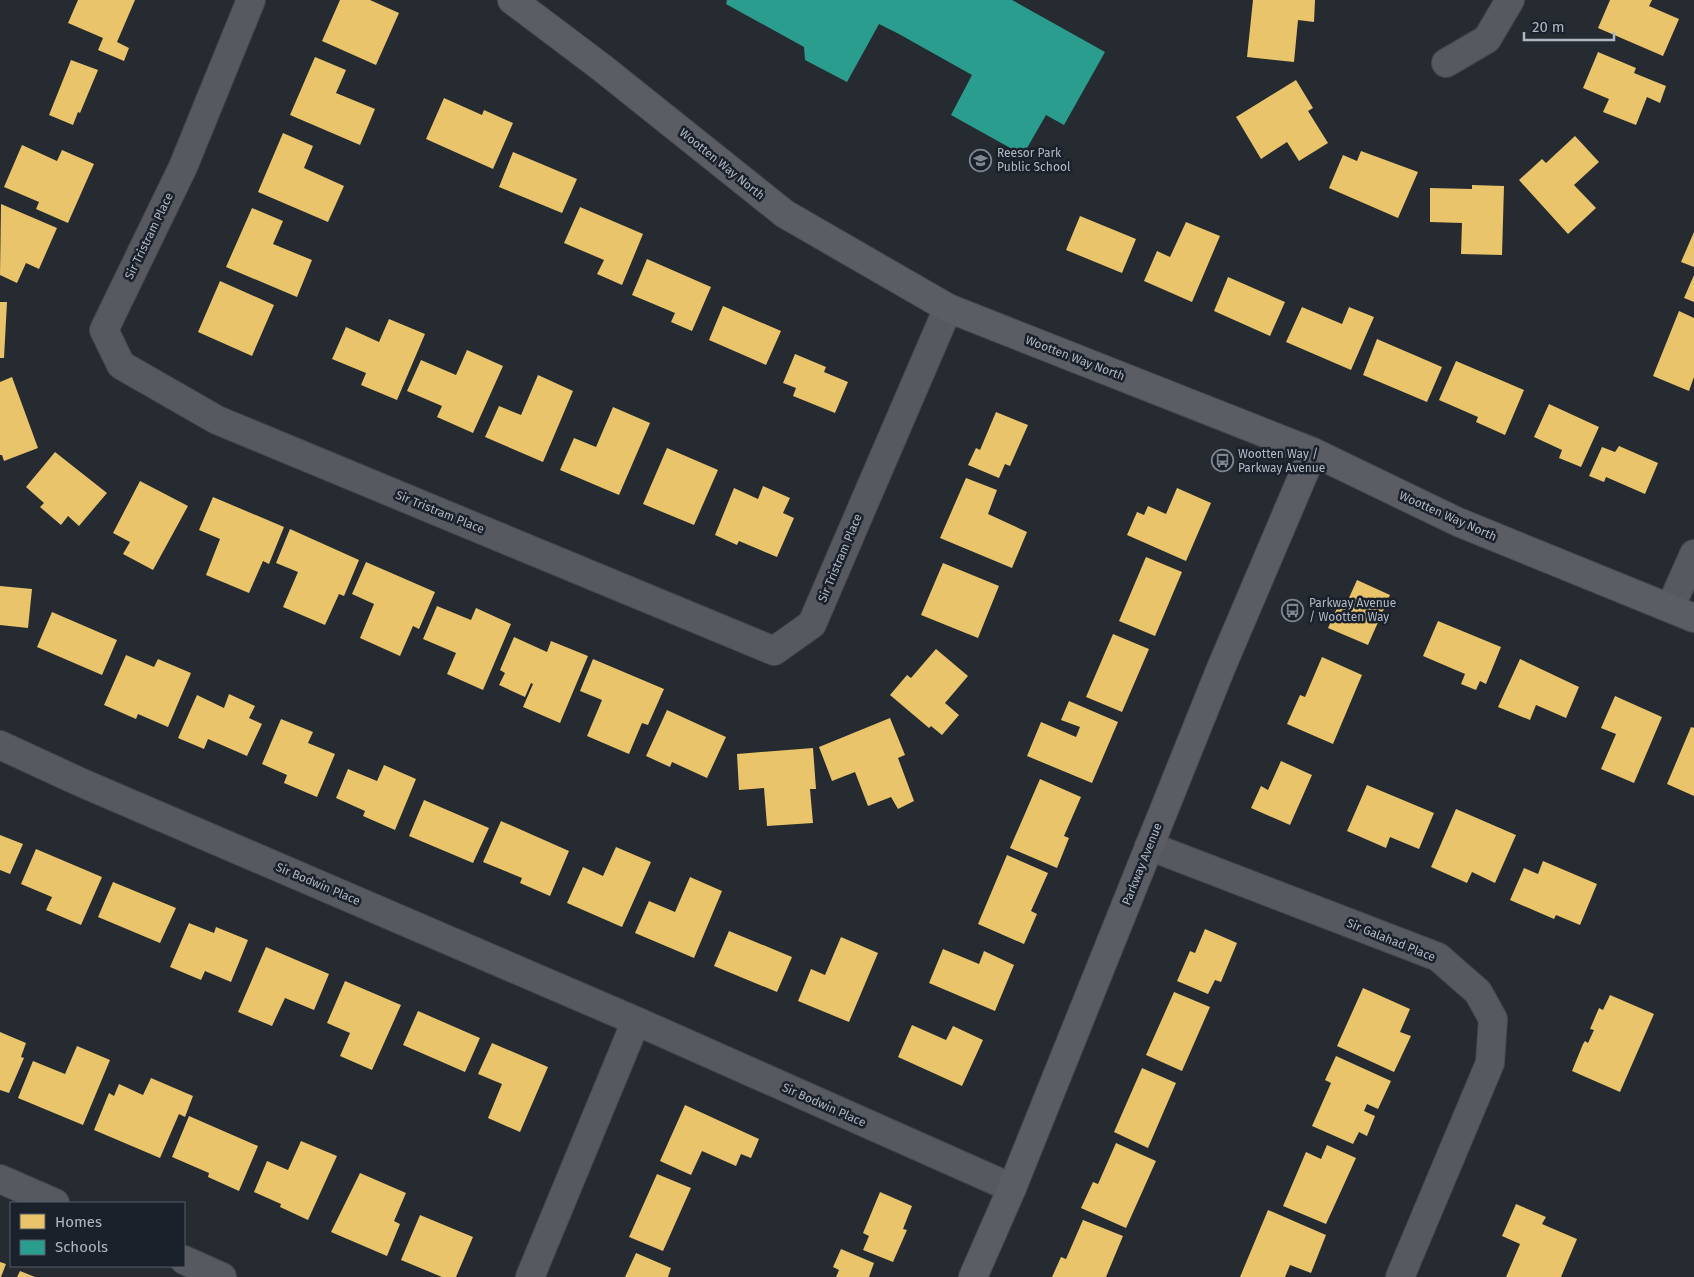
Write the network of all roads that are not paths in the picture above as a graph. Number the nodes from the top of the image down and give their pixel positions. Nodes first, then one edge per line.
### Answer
1 (251, 0) edge
2 (512, 0) edge
3 (1510, 0) edge
4 (1446, 64) dead end
5 (948, 308) junction
6 (1313, 452) junction
7 (1694, 554) edge
8 (1682, 613) edge
9 (0, 745) edge
10 (1149, 846) junction
11 (636, 1022) junction
12 (0, 1179) edge
13 (1012, 1188) junction
14 (53, 1202) edge
15 (185, 1260) edge
16 (222, 1277) edge
17 (530, 1277) edge
18 (973, 1277) edge
19 (1400, 1277) edge

1 - 5 street, Sir Tristram Place
2 - 5 street, Wootten Way North
3 - 4 street
5 - 6 street, Wootten Way North
6 - 8 street, Wootten Way North
6 - 10 street, Parkway Avenue
7 - 8 street
9 - 11 street, Sir Bodwin Place
10 - 13 street, Parkway Avenue
10 - 19 street, Sir Galahad Place
11 - 13 street, Sir Bodwin Place
11 - 17 street
12 - 14 street
13 - 18 street, Parkway Avenue
15 - 16 street

